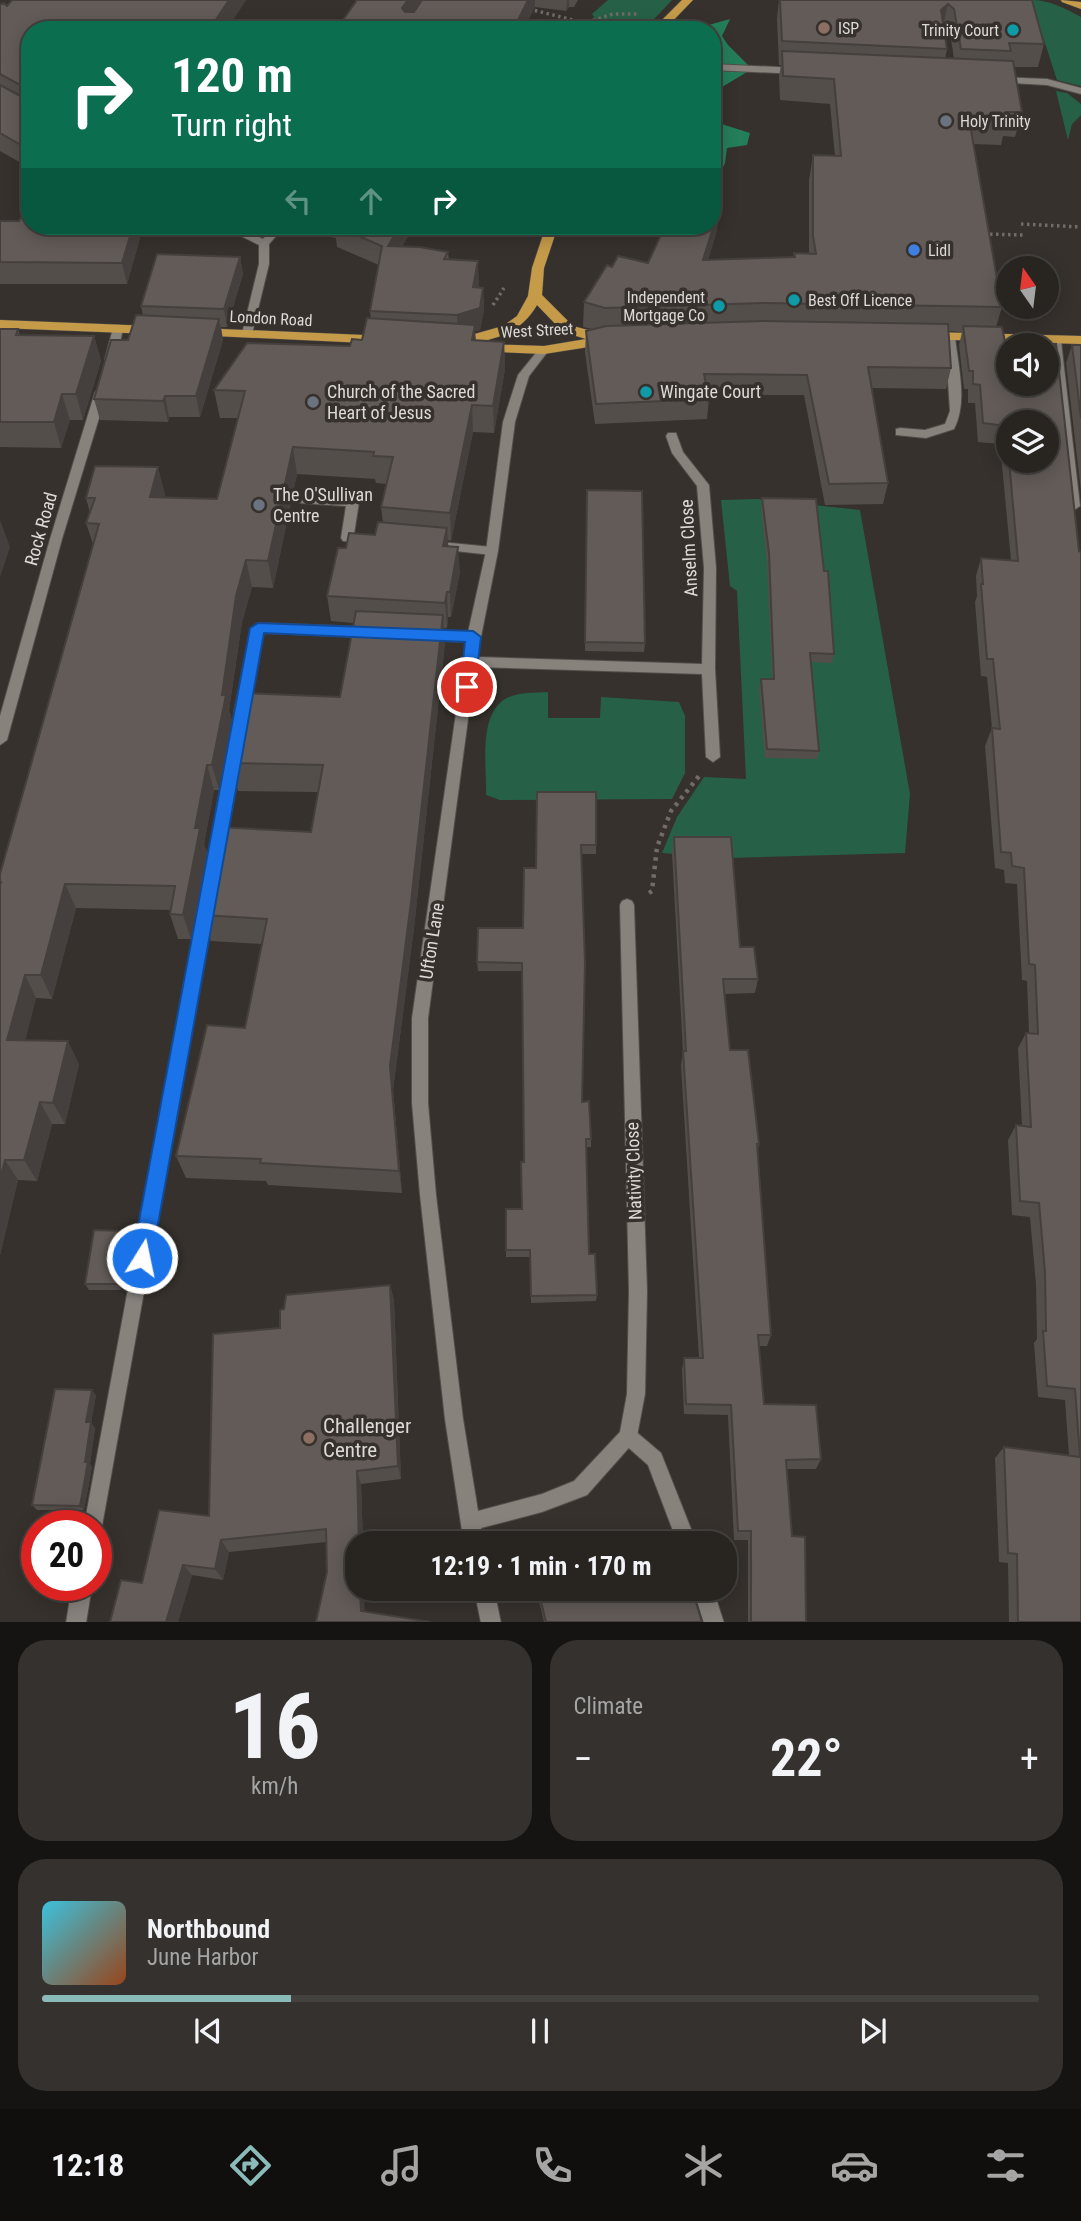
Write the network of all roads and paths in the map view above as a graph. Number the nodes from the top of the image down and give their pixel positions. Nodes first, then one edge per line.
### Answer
1 (688, 0) edge
2 (1066, 0) edge
3 (1081, 6) edge
4 (526, 8) edge
5 (577, 21) edge
6 (593, 21) edge
7 (649, 21) edge
8 (666, 21) edge
9 (721, 67) edge
10 (814, 71) edge
11 (992, 79) edge
12 (1081, 91) edge
13 (1021, 224) dead end
14 (1081, 227) edge
15 (245, 235) edge
16 (272, 235) edge
17 (549, 235) edge
18 (1023, 235) dead end
19 (264, 244) junction
20 (986, 247) edge
21 (535, 296) junction
22 (0, 324) edge
23 (118, 328) junction
24 (247, 334) junction
25 (909, 336) edge
26 (950, 337) junction
27 (629, 339) edge
28 (996, 339) edge
29 (605, 340) junction
30 (1081, 340) edge
31 (401, 341) edge
32 (1059, 341) edge
33 (544, 350) junction
34 (108, 369) edge
35 (1059, 369) edge
36 (104, 382) edge
37 (900, 432) dead end
38 (671, 436) dead end
39 (304, 500) dead end
40 (1075, 516) edge
41 (373, 541) edge
42 (426, 545) edge
43 (492, 551) junction
44 (379, 633) edge
45 (406, 634) edge
46 (473, 637) junction
47 (471, 662) junction
48 (708, 669) junction
49 (0, 740) edge
50 (713, 757) joint
51 (214, 860) edge
52 (209, 887) edge
53 (626, 905) joint
54 (628, 1436) junction
55 (96, 1510) edge
56 (470, 1522) junction
57 (472, 1531) edge
58 (683, 1531) edge
59 (80, 1601) edge
60 (487, 1601) edge
61 (707, 1601) edge
62 (76, 1622) edge
63 (491, 1622) edge
64 (714, 1622) edge

1 - 8 main road
2 - 3 main road
4 - 5 path
6 - 7 path
9 - 10 street
11 - 12 street
13 - 14 path
15 - 19 street
16 - 19 street
17 - 21 main road
18 - 20 path
19 - 24 street
21 - 29 main road
21 - 33 main road, West Street
22 - 23 main road, London Road
23 - 24 main road, London Road
23 - 34 street
24 - 31 main road, London Road
25 - 26 main road
26 - 28 main road
26 - 37 street
27 - 29 main road, West Street
29 - 33 main road, West Street
30 - 32 main road
33 - 43 street, Ufton Lane
35 - 40 street
36 - 49 street, Rock Road
38 - 48 street, Anselm Close
39 - 41 street
42 - 43 street
43 - 46 street, Ufton Lane
44 - 51 street
45 - 46 street
46 - 47 street, Ufton Lane
47 - 48 street
47 - 56 street, Ufton Lane
48 - 50 street, Anselm Close
50 - 53 path
52 - 55 street
53 - 54 street, Nativity Close
54 - 56 street
54 - 58 street
56 - 57 street, Ufton Lane
59 - 62 street
60 - 63 street
61 - 64 street

